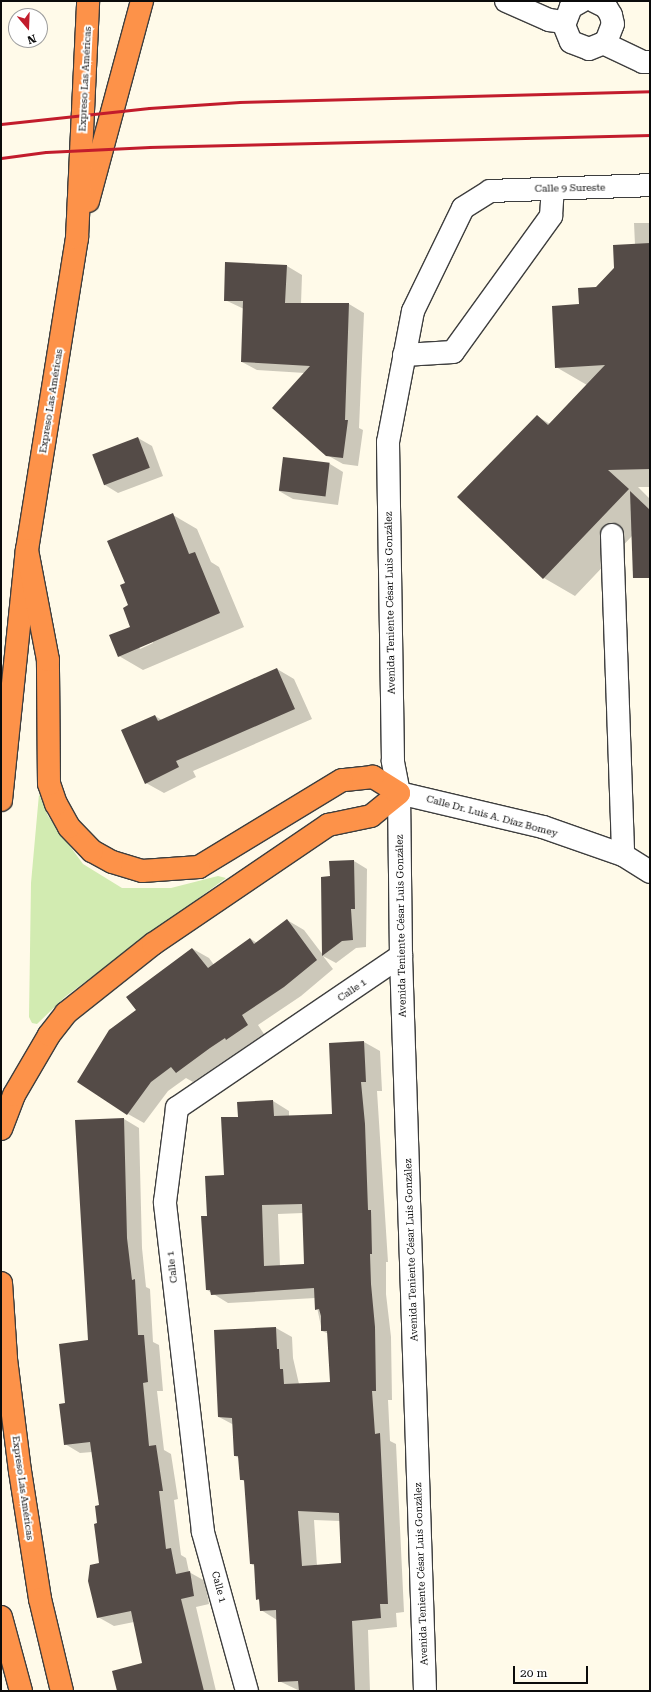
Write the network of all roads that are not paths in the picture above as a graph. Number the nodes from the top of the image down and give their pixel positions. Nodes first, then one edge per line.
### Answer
1 (88, 1) edge
2 (133, 1) edge
3 (142, 1) edge
4 (506, 1) edge
5 (596, 2) edge
6 (564, 22) junction
7 (603, 44) junction
8 (650, 62) edge
9 (119, 90) junction
10 (650, 185) edge
11 (553, 189) junction
12 (490, 191) joint
13 (77, 238) junction
14 (404, 355) junction
15 (612, 535) dead end
16 (27, 550) junction
17 (399, 793) junction
18 (1, 800) edge
19 (623, 855) junction
20 (650, 872) edge
21 (401, 956) junction
22 (1, 1129) edge
23 (1, 1283) edge
24 (1, 1617) edge
25 (21, 1691) edge
26 (62, 1691) edge
27 (247, 1691) edge
28 (425, 1691) edge

1 - 13 highway, Expreso Las Américas
2 - 9 highway
3 - 9 highway
4 - 6 street
5 - 6 street
5 - 7 street
6 - 7 street
7 - 8 street
9 - 13 highway
10 - 11 street, Calle 9 Sureste
11 - 12 street, Calle 9 Sureste
11 - 14 street
12 - 14 street, Avenida Teniente César Luis González
13 - 16 highway, Expreso Las Américas
14 - 17 street, Avenida Teniente César Luis González
15 - 19 street
16 - 17 highway
16 - 18 highway, Expreso Las Américas
17 - 19 street, Calle Dr. Luis A. Díaz Bomey
17 - 21 street, Avenida Teniente César Luis González
17 - 22 highway
19 - 20 street, Calle Dr. Luis A. Díaz Bomey
21 - 27 street, Calle 1
21 - 28 street, Avenida Teniente César Luis González
23 - 26 highway, Expreso Las Américas
24 - 25 highway

